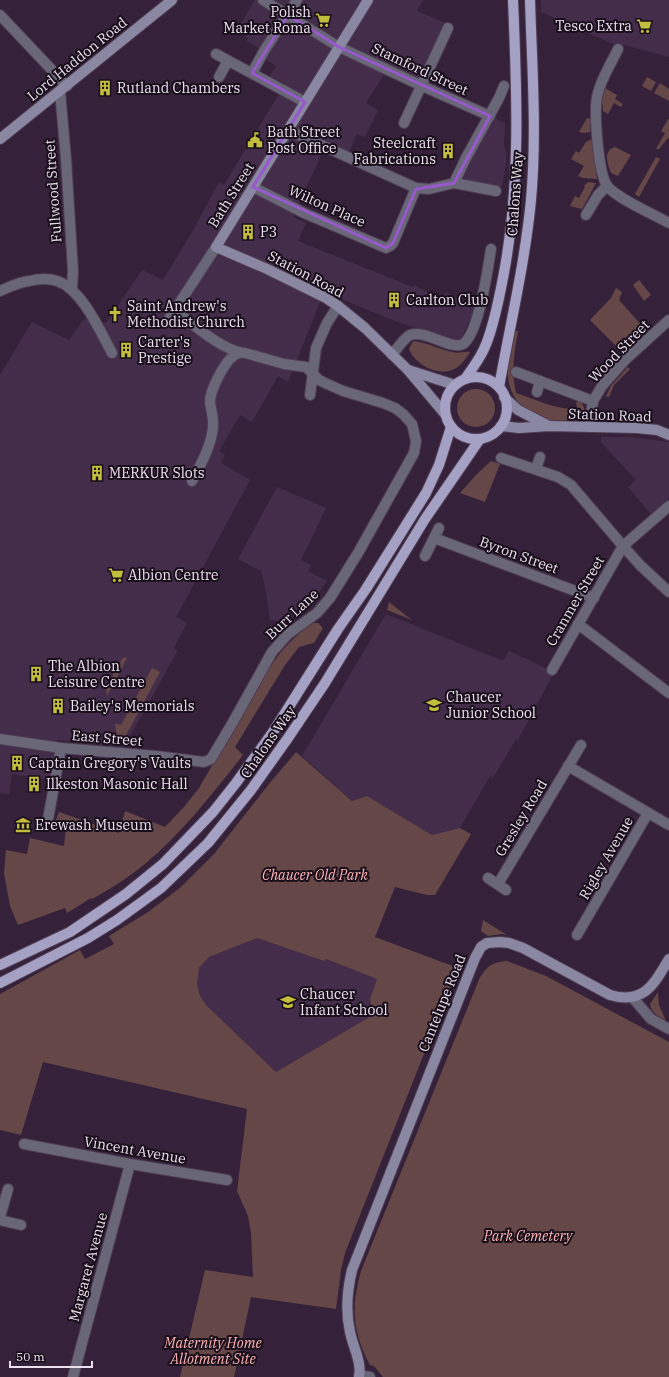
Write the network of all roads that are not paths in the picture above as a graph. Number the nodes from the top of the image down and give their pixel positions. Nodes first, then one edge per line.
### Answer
1 (172, 0) edge
2 (263, 0) edge
3 (298, 0) edge
4 (368, 0) edge
5 (513, 0) edge
6 (530, 0) edge
7 (0, 15) edge
8 (288, 15) junction
9 (448, 28) dead end
10 (339, 47) junction
11 (618, 49) dead end
12 (216, 54) dead end
13 (228, 61) junction
14 (252, 73) junction
15 (219, 77) dead end
16 (422, 86) junction
17 (504, 86) dead end
18 (63, 88) junction
19 (305, 102) junction
20 (490, 116) junction
21 (404, 124) dead end
22 (288, 130) junction
23 (0, 139) edge
24 (454, 183) junction
25 (607, 186) junction
26 (253, 187) junction
27 (416, 188) junction
28 (496, 191) dead end
29 (586, 215) dead end
30 (669, 222) edge
31 (216, 247) junction
32 (491, 249) dead end
33 (72, 289) junction
34 (0, 291) edge
35 (338, 306) junction
36 (175, 310) junction
37 (669, 320) edge
38 (167, 322) dead end
39 (112, 353) dead end
40 (239, 353) junction
41 (392, 355) junction
42 (408, 370) junction
43 (312, 372) junction
44 (516, 372) dead end
45 (465, 379) junction
46 (540, 381) junction
47 (455, 385) junction
48 (499, 387) junction
49 (536, 392) dead end
50 (310, 395) dead end
51 (504, 397) junction
52 (593, 401) junction
53 (445, 414) junction
54 (501, 426) junction
55 (549, 426) junction
56 (451, 427) junction
57 (589, 427) junction
58 (669, 435) edge
59 (480, 439) junction
60 (540, 457) dead end
61 (500, 458) dead end
62 (536, 469) junction
63 (192, 481) dead end
64 (669, 506) edge
65 (439, 528) dead end
66 (434, 538) junction
67 (623, 546) junction
68 (424, 556) dead end
69 (669, 592) edge
70 (594, 598) junction
71 (578, 624) junction
72 (552, 670) dead end
73 (669, 693) edge
74 (0, 739) edge
75 (581, 745) dead end
76 (61, 748) junction
77 (212, 758) joint
78 (568, 766) junction
79 (648, 812) junction
80 (48, 819) dead end
81 (669, 825) edge
82 (488, 878) dead end
83 (588, 917) junction
84 (597, 923) dead end
85 (577, 935) dead end
86 (669, 959) edge
87 (0, 965) edge
88 (0, 983) edge
89 (632, 997) junction
90 (669, 1029) edge
91 (24, 1144) dead end
92 (130, 1164) junction
93 (227, 1180) dead end
94 (8, 1189) dead end
95 (0, 1218) edge
96 (21, 1225) dead end
97 (359, 1376) edge
98 (73, 1377) edge
99 (370, 1377) edge

1 - 18 street, Lord Haddon Road
2 - 8 street, Stamford Street
3 - 8 street
4 - 10 street, Bath Street
5 - 45 main road, Chalons Way
6 - 48 main road, Chalons Way
7 - 18 street
8 - 10 street, Stamford Street
8 - 14 street
9 - 16 street
10 - 16 street, Stamford Street
10 - 19 street, Bath Street
11 - 25 street
12 - 13 street
13 - 14 street
13 - 15 street
14 - 19 street
16 - 20 street, Stamford Street
16 - 21 street
17 - 20 street
18 - 23 street, Lord Haddon Road
18 - 33 street, Fullwood Street
19 - 22 street, Bath Street
20 - 24 street
22 - 26 street, Bath Street
22 - 27 street
24 - 27 street
24 - 28 street
25 - 29 street
25 - 30 street
26 - 27 street, Wilton Place
26 - 31 street, Bath Street
31 - 35 street, Station Road
31 - 36 street, Bath Street
32 - 41 street
33 - 34 street
33 - 39 street
35 - 41 street, Station Road
35 - 43 street
36 - 38 street, Bath Street
36 - 40 street
37 - 52 street, Wood Street
40 - 43 street
40 - 63 street
41 - 42 street, Station Road
42 - 47 street, Station Road
42 - 53 street, Station Road
43 - 50 street
43 - 77 street, Burr Lane
44 - 46 street, Station Road
45 - 47 main road
45 - 48 main road
46 - 49 street
46 - 52 street, Station Road
47 - 53 main road
48 - 51 main road
51 - 54 main road
51 - 55 street, Station Road
52 - 57 street, Wood Street
53 - 56 main road
54 - 55 street, Station Road
54 - 59 main road
55 - 57 street, Station Road
56 - 59 main road
56 - 87 main road, Chalons Way
57 - 58 street, Station Road
59 - 88 main road, Chalons Way
60 - 62 street
61 - 62 street
62 - 67 street
64 - 67 street, Cranmer Street
65 - 66 street
66 - 68 street
66 - 70 street, Byron Street
67 - 69 street
67 - 70 street, Cranmer Street
70 - 71 street, Cranmer Street
71 - 72 street, Cranmer Street
71 - 73 street
74 - 76 street, East Street
75 - 78 street, Gresley Road
76 - 77 street, East Street
76 - 80 street
78 - 79 street
78 - 82 street, Gresley Road
79 - 81 street
79 - 83 street, Rigley Avenue
83 - 84 street, Rigley Avenue
83 - 85 street, Rigley Avenue
86 - 89 street
89 - 90 street
89 - 97 street, Cantelupe Road
91 - 92 street, Vincent Avenue
92 - 93 street, Vincent Avenue
92 - 98 street, Margaret Avenue
94 - 95 street
95 - 96 street
97 - 99 street

